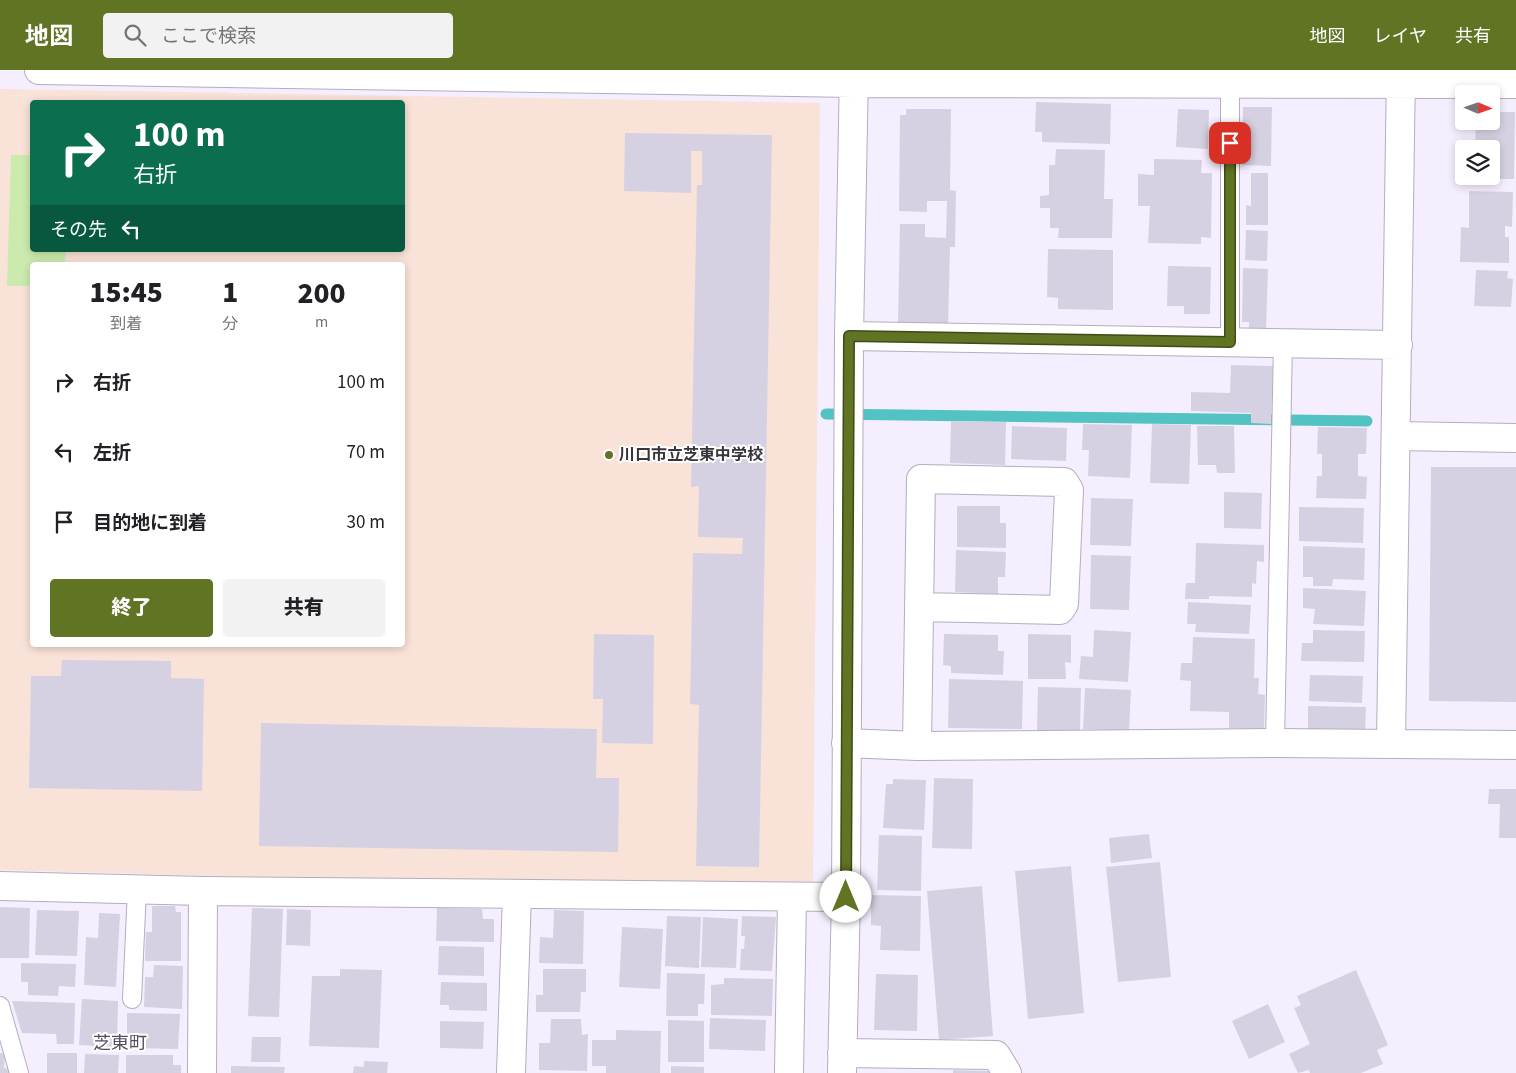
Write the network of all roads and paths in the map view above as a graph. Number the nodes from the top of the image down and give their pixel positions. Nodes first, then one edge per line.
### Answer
1 (39, 70) edge
2 (215, 72) edge
3 (334, 72) edge
4 (452, 73) edge
5 (551, 74) edge
6 (650, 75) edge
7 (756, 76) edge
8 (854, 76) edge
9 (972, 77) edge
10 (1112, 77) edge
11 (1401, 77) edge
12 (1217, 79) edge
13 (1516, 84) edge
14 (849, 336) junction
15 (1230, 342) junction
16 (1283, 343) junction
17 (1398, 345) junction
18 (1396, 436) junction
19 (1516, 438) edge
20 (920, 607) junction
21 (846, 743) junction
22 (1275, 743) junction
23 (1391, 743) junction
24 (1516, 745) edge
25 (916, 746) junction
26 (0, 886) edge
27 (137, 889) junction
28 (203, 891) junction
29 (517, 894) junction
30 (846, 897) junction
31 (792, 898) junction
32 (132, 999) dead end
33 (0, 1006) edge
34 (842, 1063) edge
35 (18, 1073) edge
36 (202, 1073) edge
37 (511, 1073) edge
38 (789, 1073) edge
39 (1007, 1073) edge

1 - 2 street
2 - 3 street
3 - 4 street
4 - 5 street
5 - 6 street
6 - 7 street
7 - 8 street
8 - 9 street
8 - 14 street
9 - 10 street
10 - 12 street
11 - 12 street
11 - 13 street
11 - 17 street
12 - 15 lane
14 - 15 street
14 - 21 street
15 - 16 street
16 - 17 street
16 - 22 lane
17 - 18 street
18 - 19 street
18 - 23 street
20 - 20 street
20 - 25 street
21 - 25 street
21 - 30 street
22 - 23 street
22 - 25 street
23 - 24 street
26 - 27 street
27 - 28 street
27 - 32 lane
28 - 29 street
28 - 36 street
29 - 31 street
29 - 37 street
30 - 31 street
30 - 34 street
31 - 38 street
33 - 35 lane
34 - 39 street

